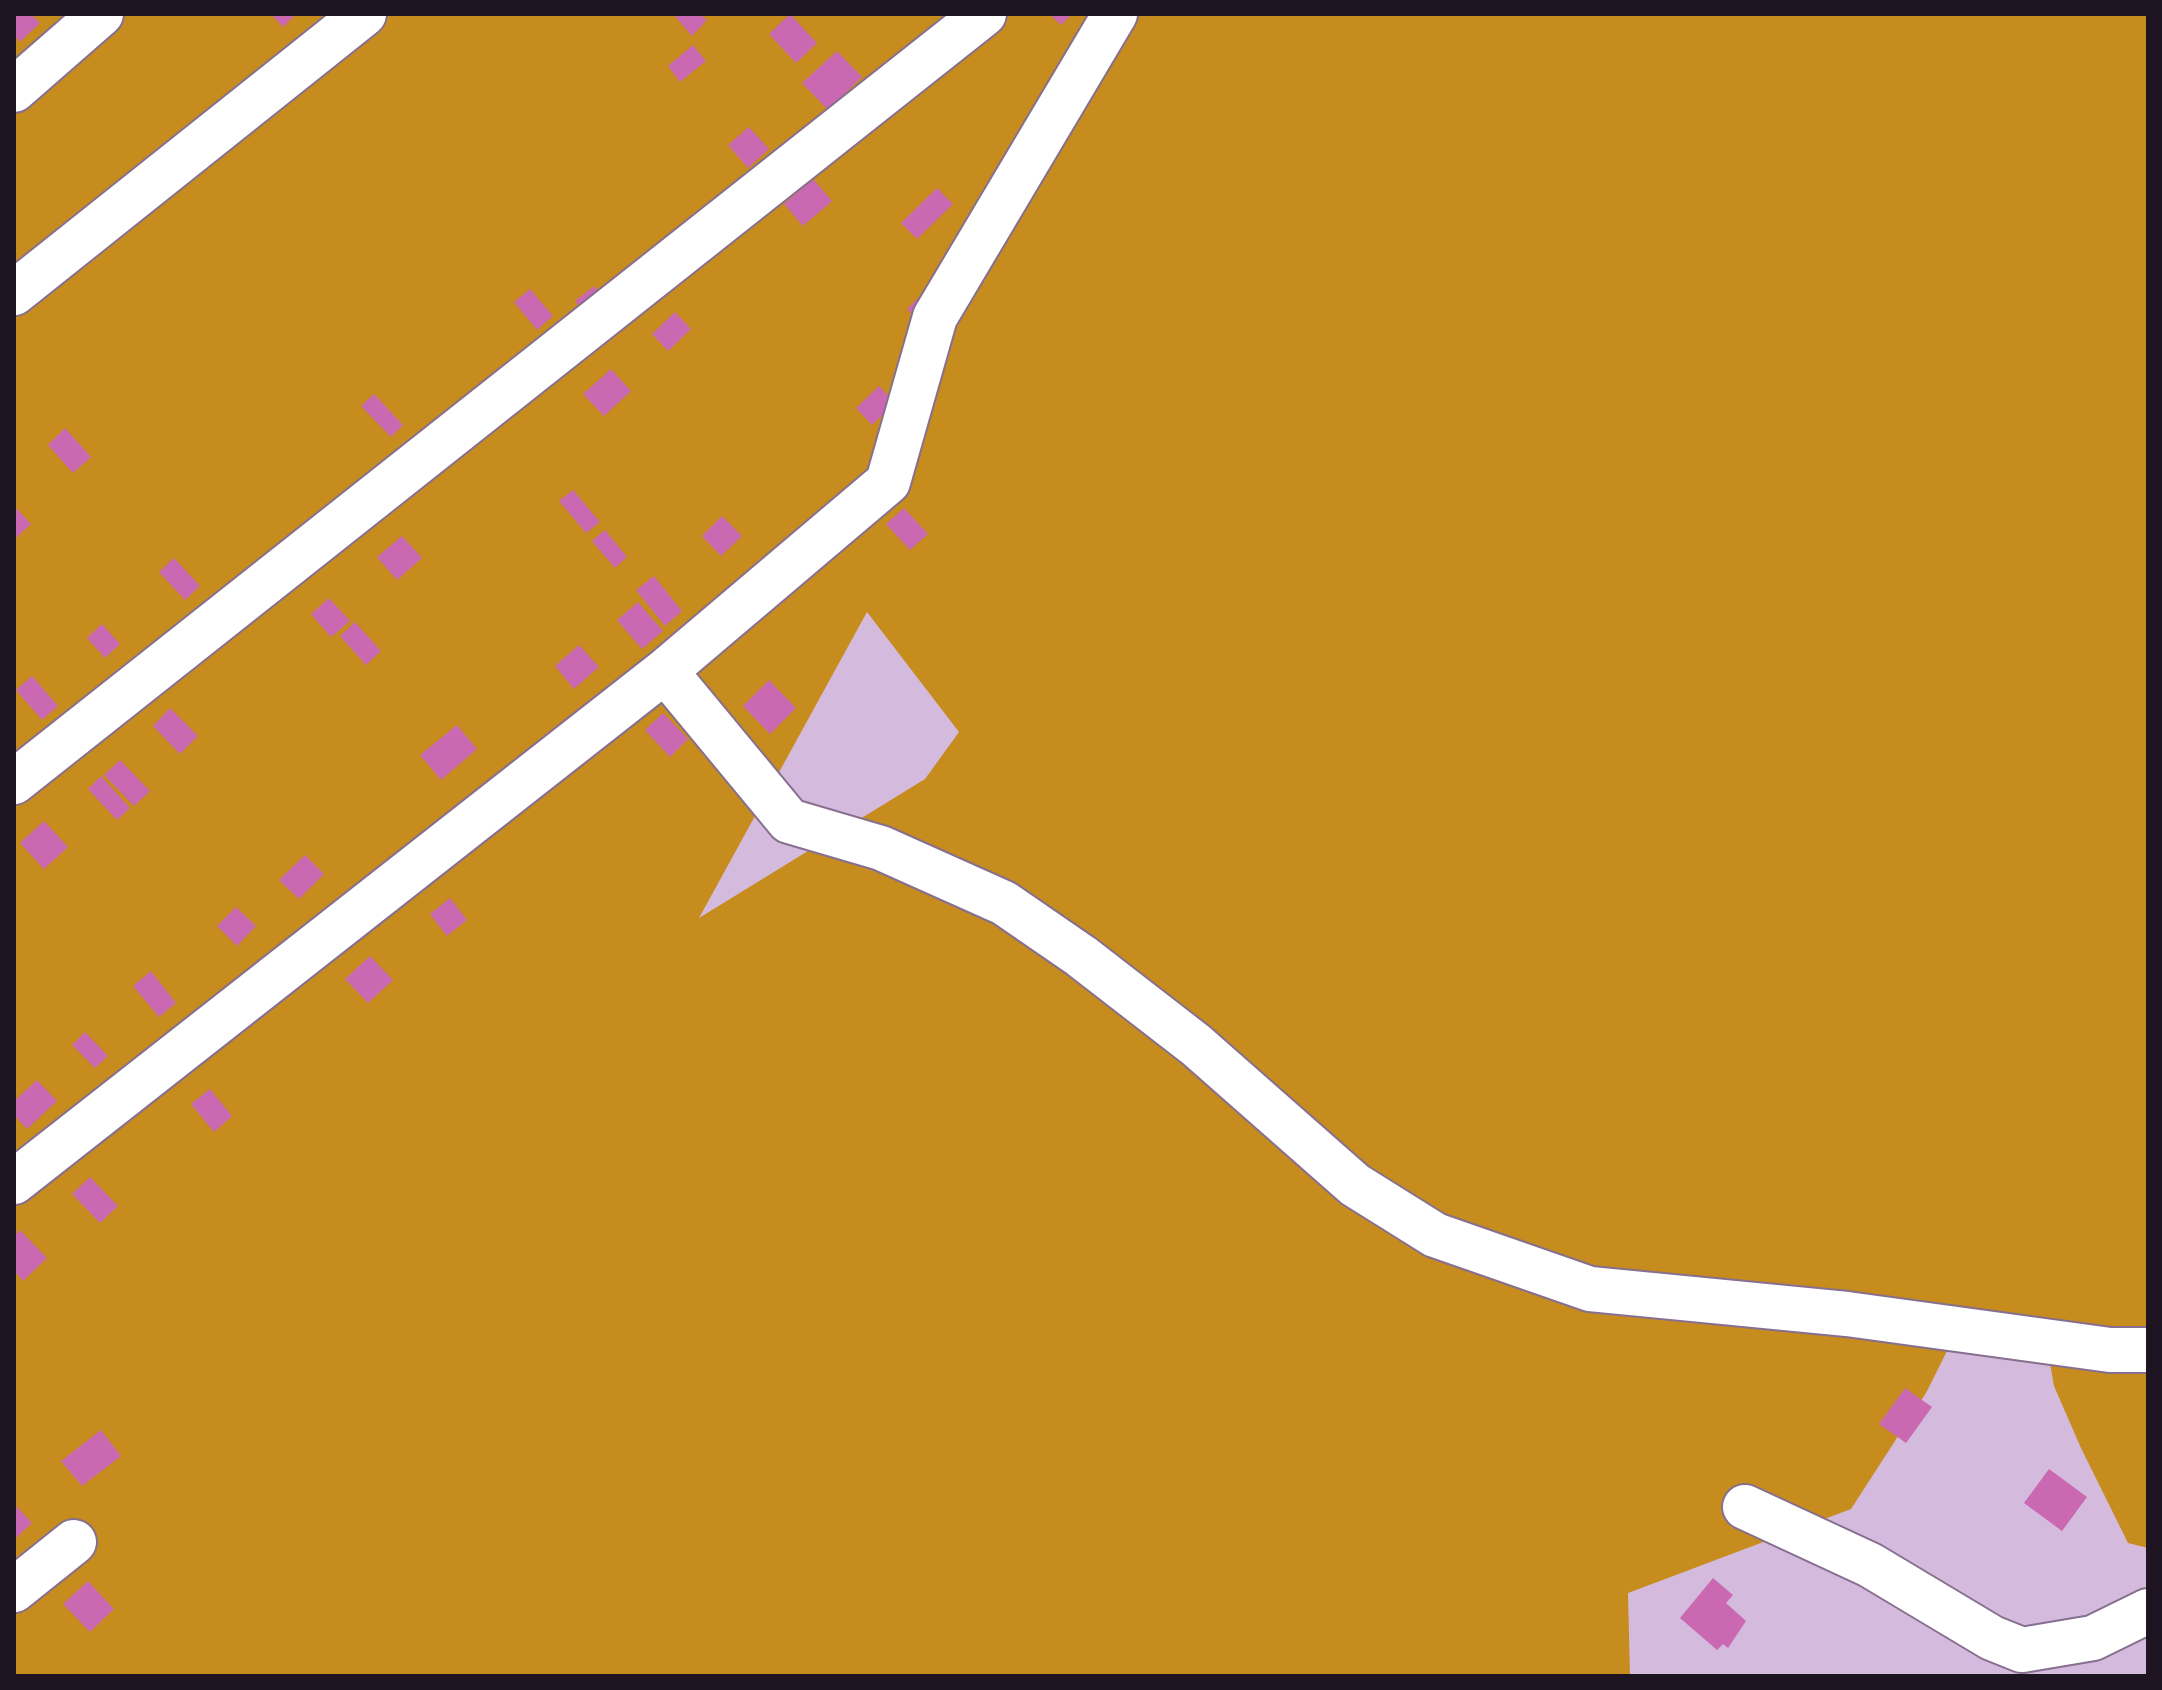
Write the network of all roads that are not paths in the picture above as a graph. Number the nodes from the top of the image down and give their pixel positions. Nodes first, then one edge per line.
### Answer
1 (101, 14) edge
2 (364, 14) edge
3 (984, 14) edge
4 (1115, 14) edge
5 (14, 90) edge
6 (14, 293) edge
7 (665, 671) junction
8 (14, 782) edge
9 (14, 1182) edge
10 (2148, 1350) edge
11 (1745, 1507) dead end
12 (74, 1542) dead end
13 (14, 1590) edge
14 (2148, 1611) edge

1 - 5 street
2 - 6 street
3 - 8 street
4 - 7 street
7 - 9 street
7 - 10 street
11 - 14 street
12 - 13 street

